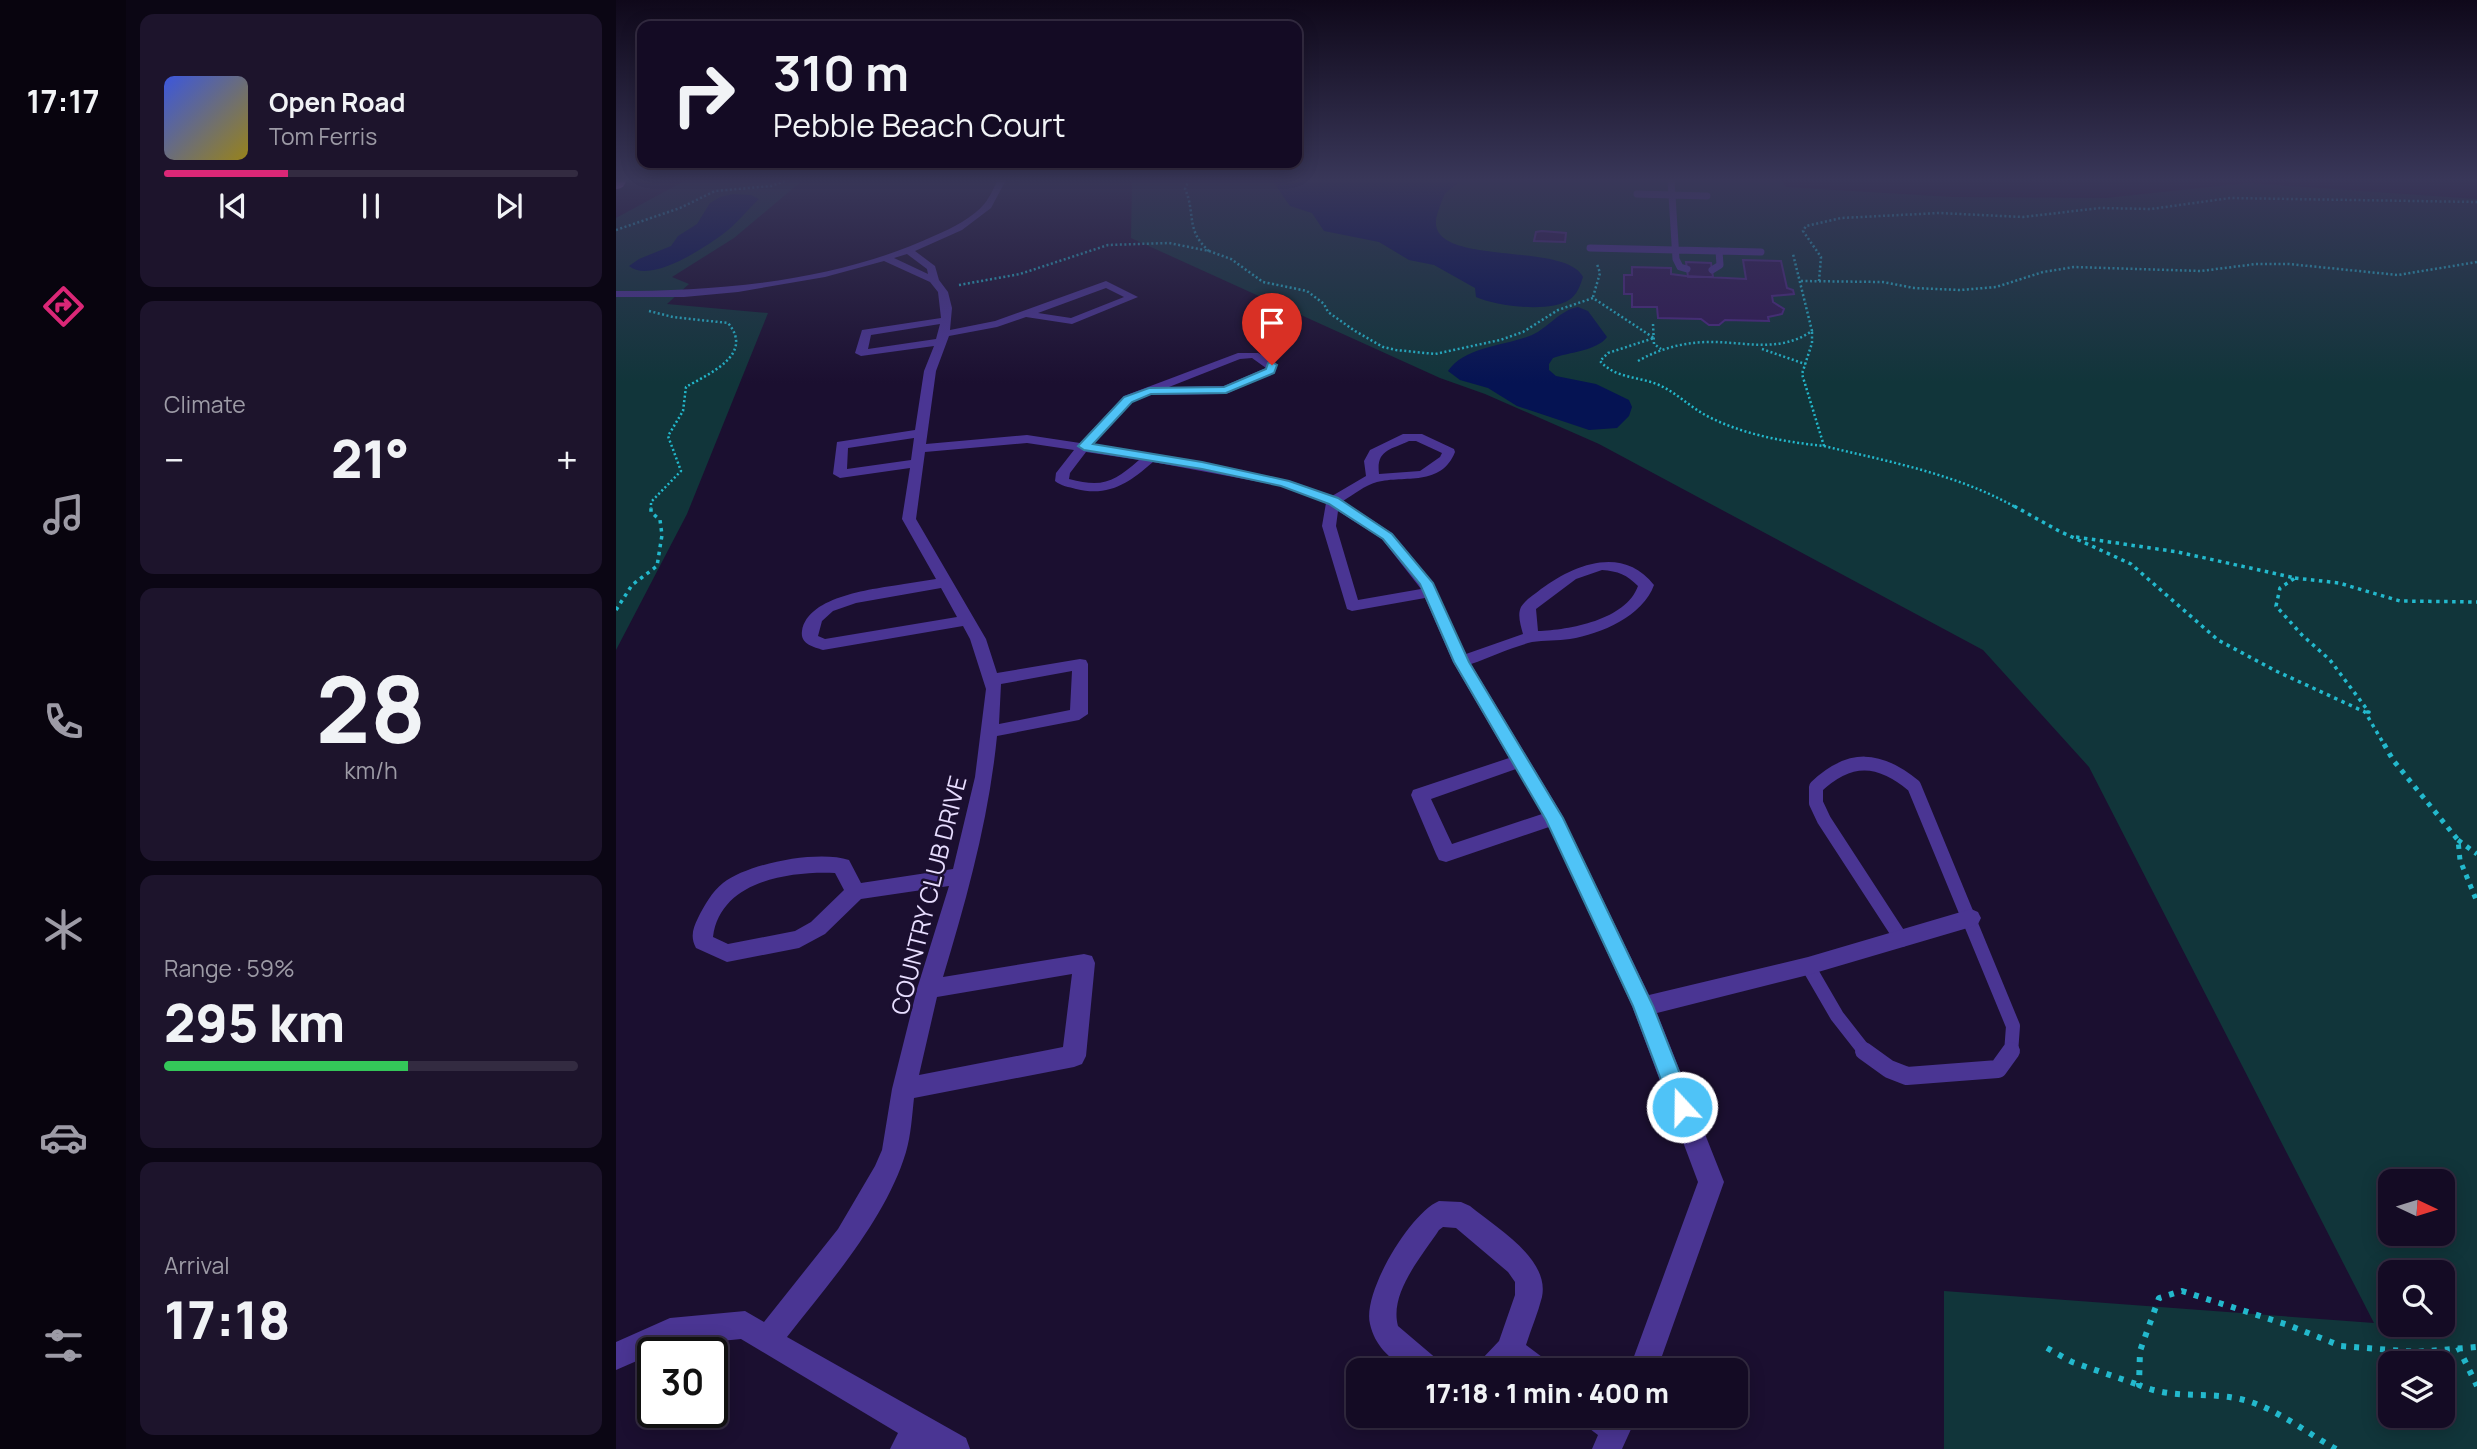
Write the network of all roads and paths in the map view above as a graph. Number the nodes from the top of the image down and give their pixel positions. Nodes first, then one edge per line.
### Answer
1 (914, 248) edge
2 (1097, 248) edge
3 (1192, 248) edge
4 (1205, 248) edge
5 (1590, 248) dead end
6 (1815, 248) edge
7 (908, 250) junction
8 (1676, 250) junction
9 (1209, 251) junction
10 (1719, 251) junction
11 (1761, 252) dead end
12 (1793, 254) dead end
13 (885, 258) junction
14 (1595, 262) dead end
15 (2477, 262) edge
16 (1687, 269) dead end
17 (1712, 270) dead end
18 (1801, 281) junction
19 (1819, 281) junction
20 (937, 284) junction
21 (616, 293) edge
22 (1593, 298) junction
23 (656, 304) dead end
24 (1025, 314) junction
25 (1653, 324) dead end
26 (1812, 331) junction
27 (944, 332) junction
28 (1641, 333) junction
29 (1654, 338) junction
30 (1640, 343) junction
31 (1761, 348) junction
32 (1661, 349) junction
33 (1638, 361) dead end
34 (1805, 364) junction
35 (1149, 391) junction
36 (1084, 446) junction
37 (1824, 446) junction
38 (918, 448) junction
39 (1151, 457) junction
40 (1373, 478) junction
41 (1333, 501) junction
42 (2071, 536) junction
43 (2295, 578) junction
44 (947, 582) junction
45 (1430, 593) junction
46 (2477, 602) edge
47 (616, 610) edge
48 (968, 620) junction
49 (1531, 637) junction
50 (1461, 662) junction
51 (991, 680) junction
52 (2365, 712) junction
53 (988, 732) junction
54 (1520, 761) junction
55 (1554, 818) junction
56 (2458, 839) junction
57 (2477, 854) edge
58 (960, 876) junction
59 (855, 892) junction
60 (2477, 902) edge
61 (1971, 918) junction
62 (1902, 940) junction
63 (1808, 966) junction
64 (928, 989) junction
65 (1643, 1006) junction
66 (904, 1089) junction
67 (767, 1341) junction
68 (2458, 1347) junction
69 (2477, 1347) edge
70 (2047, 1348) dead end
71 (616, 1356) edge
72 (1415, 1358) edge
73 (1502, 1358) edge
74 (1647, 1358) edge
75 (2139, 1385) junction
76 (2477, 1385) edge
77 (912, 1438) edge
78 (955, 1449) edge
79 (2336, 1449) edge

1 - 7 street
2 - 20 path
3 - 9 path
4 - 9 path
5 - 8 lane
6 - 19 path
7 - 13 street
7 - 20 street
8 - 10 lane
8 - 16 lane
9 - 22 path
10 - 11 lane
10 - 17 lane
12 - 18 path
13 - 20 street
13 - 21 street
14 - 22 path
15 - 19 path
18 - 19 path
18 - 26 path
20 - 27 street
22 - 28 path
23 - 47 path
24 - 24 street
24 - 27 street
25 - 29 path
26 - 31 path
26 - 34 path
27 - 27 street
27 - 38 street, COUNTRY CLUB DRIVE
28 - 29 path
28 - 30 path
29 - 30 path
29 - 32 path
30 - 37 path
31 - 32 path
31 - 34 path
32 - 33 path
34 - 37 path
35 - 35 street
35 - 36 street
36 - 38 street
36 - 39 street
36 - 39 street
37 - 42 path
38 - 38 street
38 - 44 street, COUNTRY CLUB DRIVE
39 - 41 street
40 - 40 street
40 - 41 street
41 - 45 street
41 - 45 street
42 - 43 path
42 - 52 path
43 - 46 path
43 - 52 path
44 - 48 street, COUNTRY CLUB DRIVE
44 - 48 street
45 - 50 street
48 - 51 street, COUNTRY CLUB DRIVE
49 - 49 street
49 - 50 street
50 - 54 street
51 - 53 street, COUNTRY CLUB DRIVE
51 - 53 street
52 - 56 path
53 - 58 street, COUNTRY CLUB DRIVE
54 - 55 street
54 - 55 street
55 - 65 street
56 - 57 path
56 - 60 path
58 - 59 street
58 - 64 street, COUNTRY CLUB DRIVE
59 - 59 street
61 - 62 street
61 - 62 lane
61 - 63 lane
62 - 63 street
63 - 65 street
64 - 66 street, COUNTRY CLUB DRIVE
64 - 66 street
65 - 74 street
66 - 67 street, COUNTRY CLUB DRIVE
67 - 71 street
67 - 77 street
68 - 69 path
68 - 75 path
68 - 76 path
70 - 75 path
72 - 73 street
75 - 79 path
77 - 78 street

